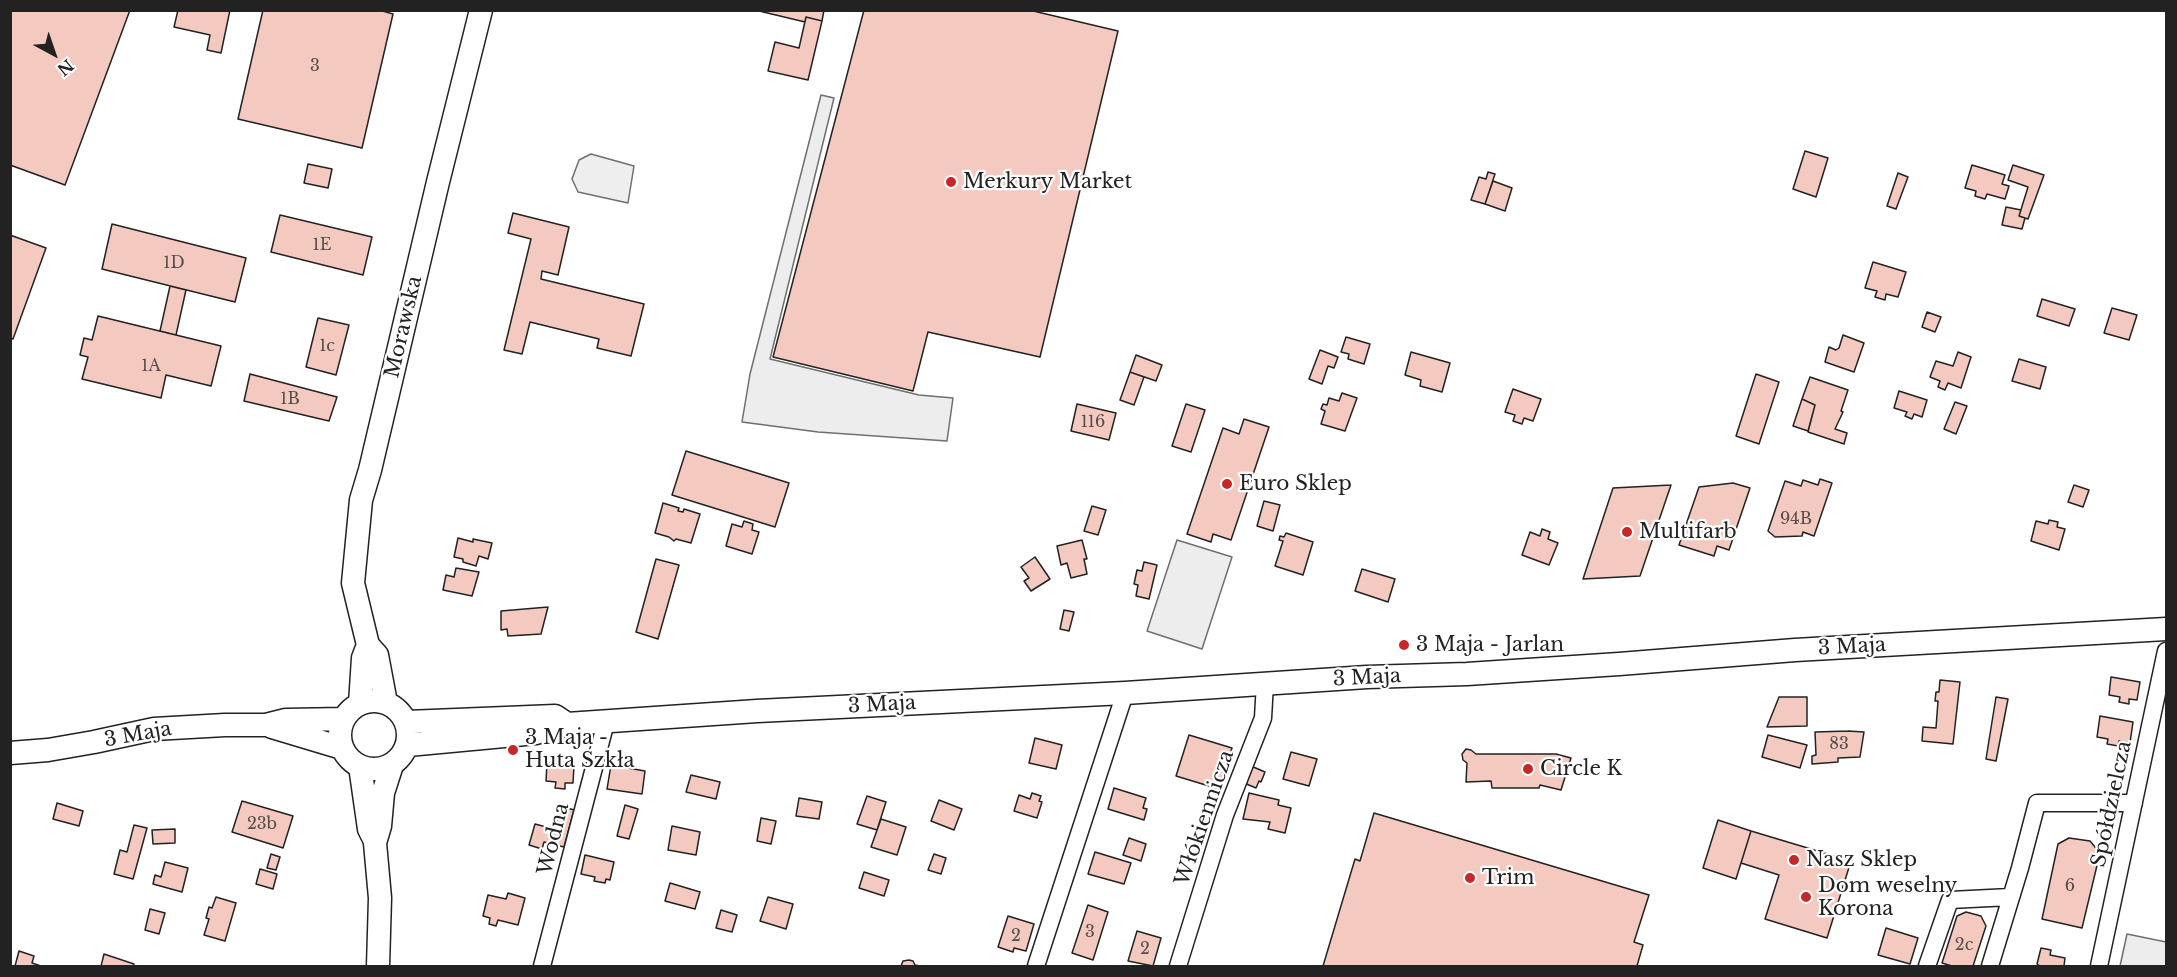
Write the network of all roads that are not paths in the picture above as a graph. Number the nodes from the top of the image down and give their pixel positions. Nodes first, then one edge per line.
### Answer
1 (481, 10) edge
2 (2166, 629) edge
3 (368, 645) junction
4 (2166, 651) edge
5 (1265, 683) junction
6 (1125, 693) junction
7 (386, 703) junction
8 (352, 711) junction
9 (606, 722) junction
10 (266, 725) junction
11 (407, 733) junction
12 (342, 748) junction
13 (10, 753) edge
14 (392, 765) junction
15 (360, 766) junction
16 (2134, 803) junction
17 (375, 843) junction
18 (2010, 897) junction
19 (378, 966) edge
20 (542, 966) edge
21 (1036, 966) edge
22 (1178, 966) edge
23 (1927, 966) edge
24 (1990, 966) edge
25 (2099, 966) edge

1 - 3 street, Morawska
2 - 5 street, 3 Maja
3 - 7 street, Morawska
3 - 8 street, Morawska
4 - 16 street, Spółdzielcza
5 - 6 street, 3 Maja
5 - 22 street, Włókiennicza
6 - 9 street, 3 Maja
6 - 21 street
7 - 8 street
7 - 11 street
8 - 10 street, 3 Maja
8 - 12 street
9 - 11 street, 3 Maja
9 - 20 street, Wodna
10 - 12 street, 3 Maja
10 - 13 street, 3 Maja
11 - 14 street
12 - 15 street
14 - 15 street
14 - 17 street
15 - 17 street
16 - 18 street
16 - 25 street, Spółdzielcza
17 - 19 street
18 - 23 street
18 - 24 street

